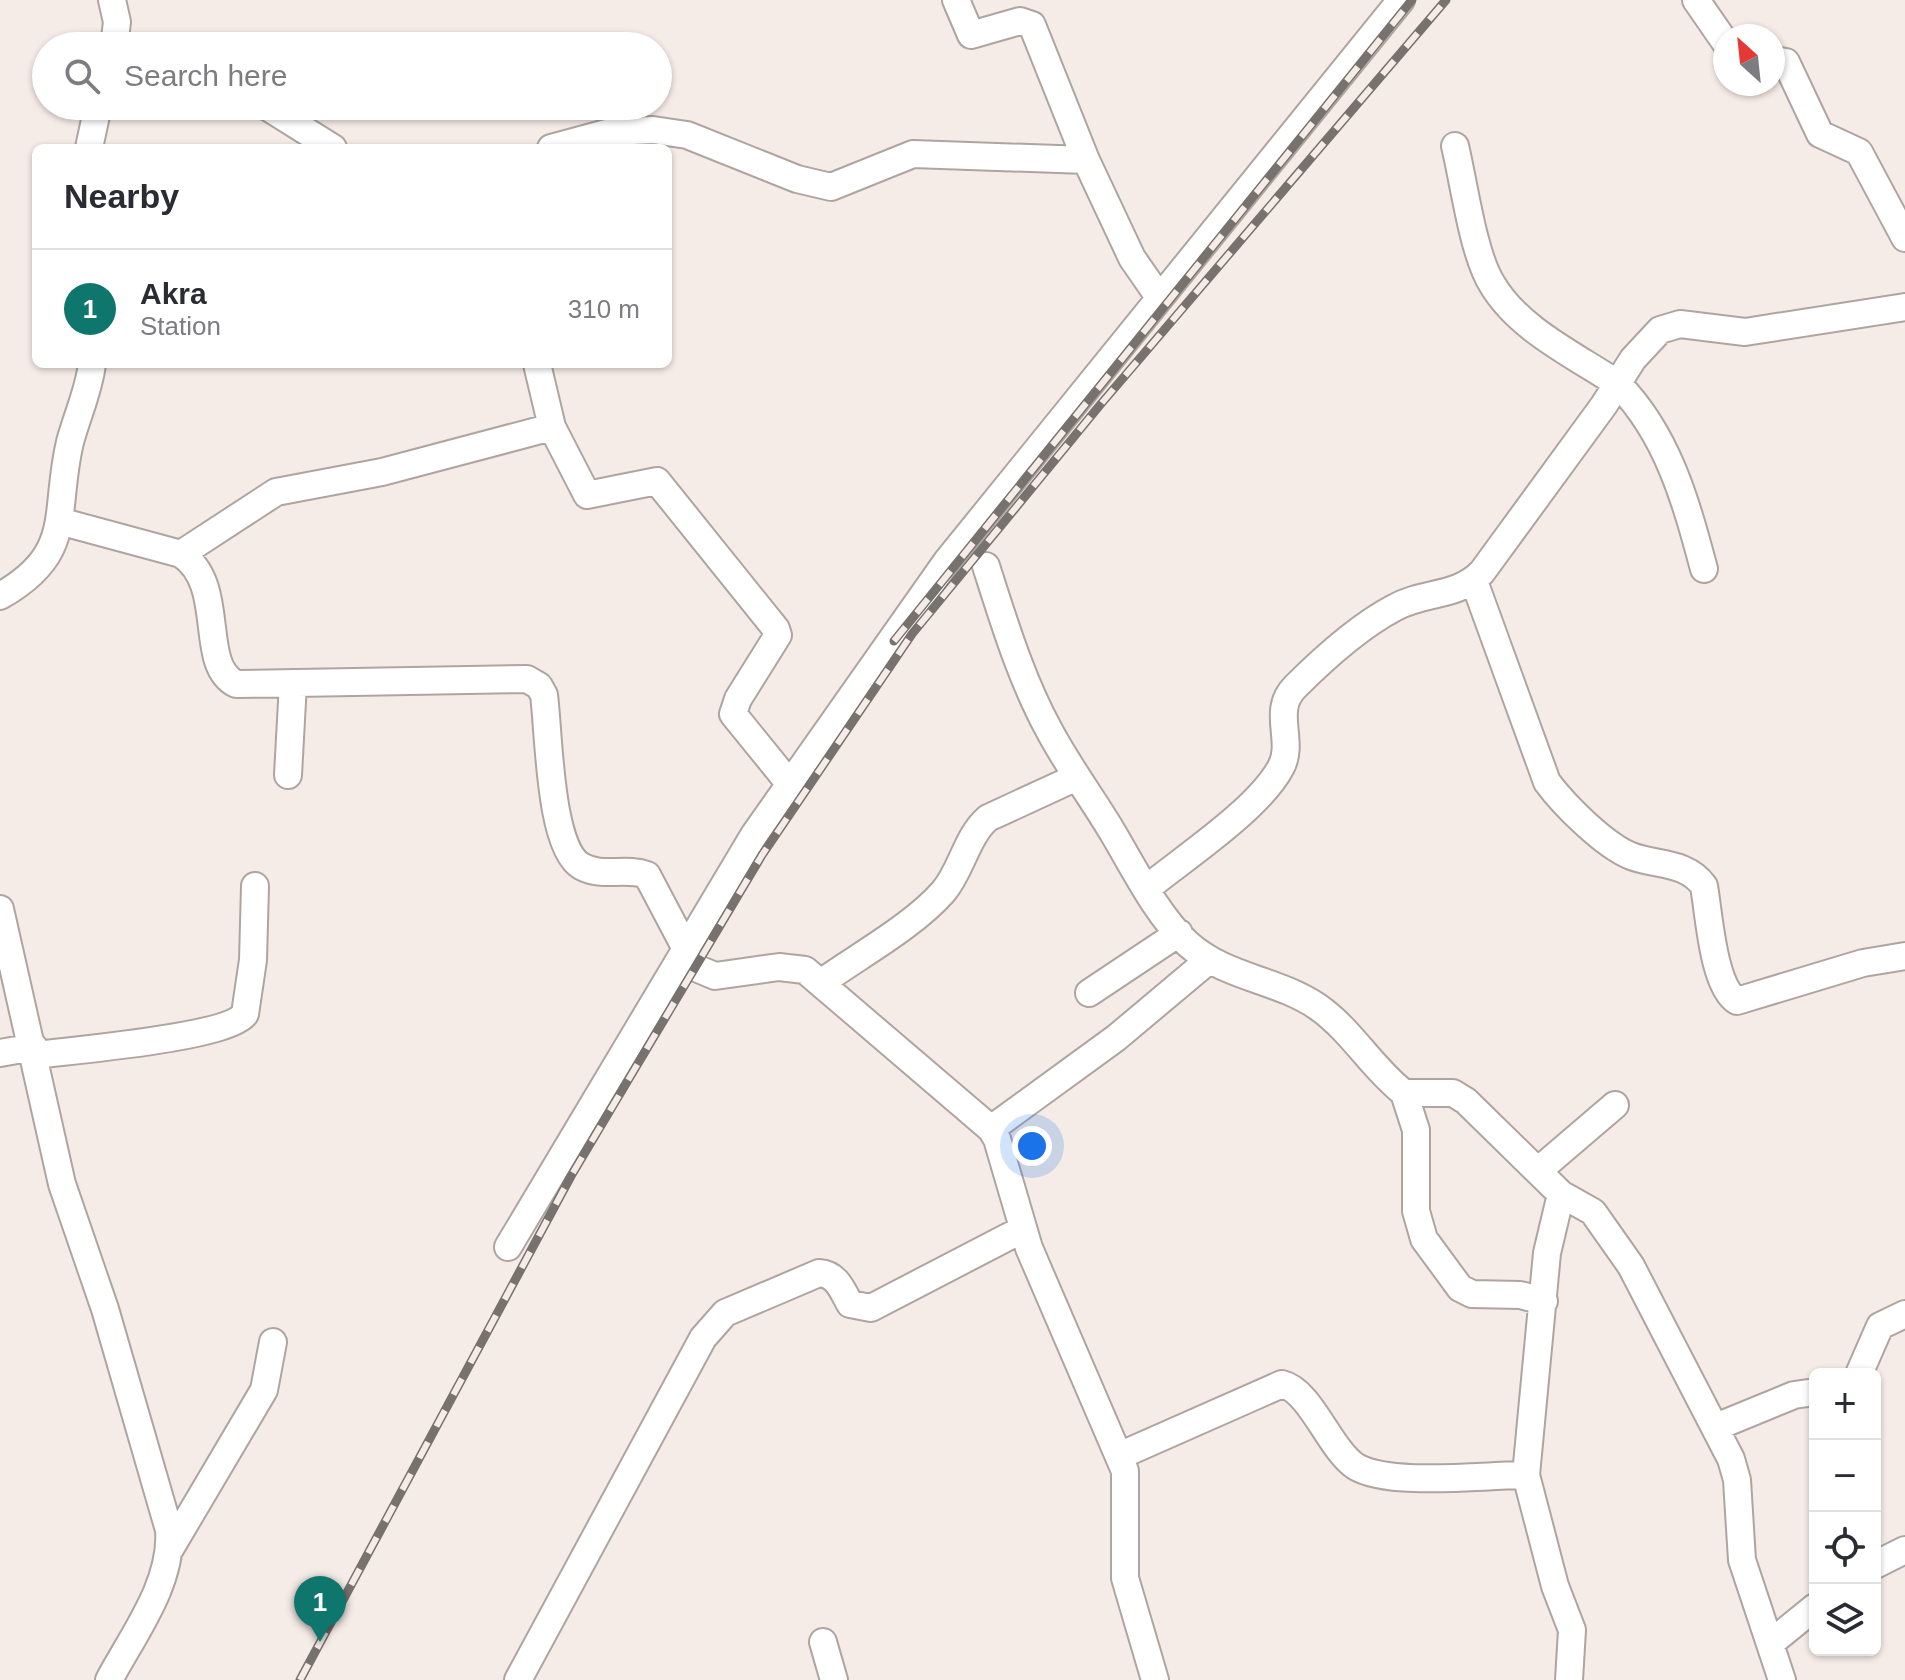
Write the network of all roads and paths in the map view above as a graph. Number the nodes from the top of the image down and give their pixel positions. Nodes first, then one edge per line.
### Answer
1 (112, 0) edge
2 (956, 0) edge
3 (1401, 0) edge
4 (1696, 0) edge
5 (1713, 25) edge
6 (116, 32) edge
7 (1785, 62) edge
8 (95, 120) edge
9 (288, 120) edge
10 (90, 144) edge
11 (327, 144) edge
12 (566, 144) edge
13 (1455, 146) dead end
14 (1086, 160) junction
15 (1905, 238) edge
16 (1159, 297) junction
17 (1905, 307) edge
18 (91, 368) edge
19 (538, 368) edge
20 (1618, 384) junction
21 (552, 427) junction
22 (59, 521) junction
23 (181, 554) junction
24 (986, 566) dead end
25 (1704, 569) dead end
26 (1474, 581) junction
27 (0, 596) edge
28 (293, 683) junction
29 (288, 775) dead end
30 (1077, 777) junction
31 (789, 783) junction
32 (255, 886) dead end
33 (1146, 889) junction
34 (0, 909) edge
35 (1179, 933) junction
36 (684, 946) junction
37 (1905, 956) edge
38 (1209, 960) junction
39 (822, 982) junction
40 (1089, 993) dead end
41 (35, 1051) junction
42 (0, 1053) edge
43 (1404, 1093) junction
44 (1615, 1105) dead end
45 (991, 1129) junction
46 (1539, 1170) junction
47 (1561, 1194) junction
48 (1023, 1229) junction
49 (508, 1247) dead end
50 (1544, 1301) junction
51 (1905, 1314) edge
52 (273, 1342) dead end
53 (1862, 1368) edge
54 (1809, 1393) edge
55 (1716, 1427) junction
56 (1119, 1456) junction
57 (1526, 1475) junction
58 (170, 1549) junction
59 (1905, 1550) edge
60 (1881, 1562) edge
61 (1809, 1612) edge
62 (823, 1642) dead end
63 (1772, 1642) junction
64 (109, 1680) edge
65 (518, 1680) edge
66 (834, 1680) edge
67 (1155, 1680) edge
68 (1569, 1680) edge
69 (1782, 1680) edge

1 - 6 street
2 - 14 street
3 - 16 street
4 - 5 street
7 - 15 street
8 - 10 street
9 - 11 street
12 - 14 street
13 - 20 street
14 - 16 street
16 - 31 street
17 - 20 street
18 - 22 street
19 - 21 street
20 - 25 street
20 - 26 street
21 - 23 street
21 - 31 street
22 - 23 street
22 - 27 street
23 - 28 street
24 - 30 street
26 - 33 street
26 - 37 street
28 - 29 street
28 - 36 street
30 - 33 street
30 - 39 street
31 - 36 street
32 - 41 street
33 - 35 street
34 - 41 street
35 - 38 street
35 - 40 street
36 - 39 street
36 - 49 street
38 - 43 street
38 - 45 street
39 - 45 street
41 - 42 street
41 - 58 street
43 - 46 street
43 - 50 street
44 - 46 street
45 - 48 street
46 - 47 street
47 - 50 street
47 - 55 street
48 - 56 street
48 - 65 street
50 - 57 street
51 - 53 street
52 - 58 street
54 - 55 street
55 - 63 street
56 - 57 street
56 - 67 street
57 - 68 street
58 - 64 street
59 - 60 street
61 - 63 street
62 - 66 street
63 - 69 street

